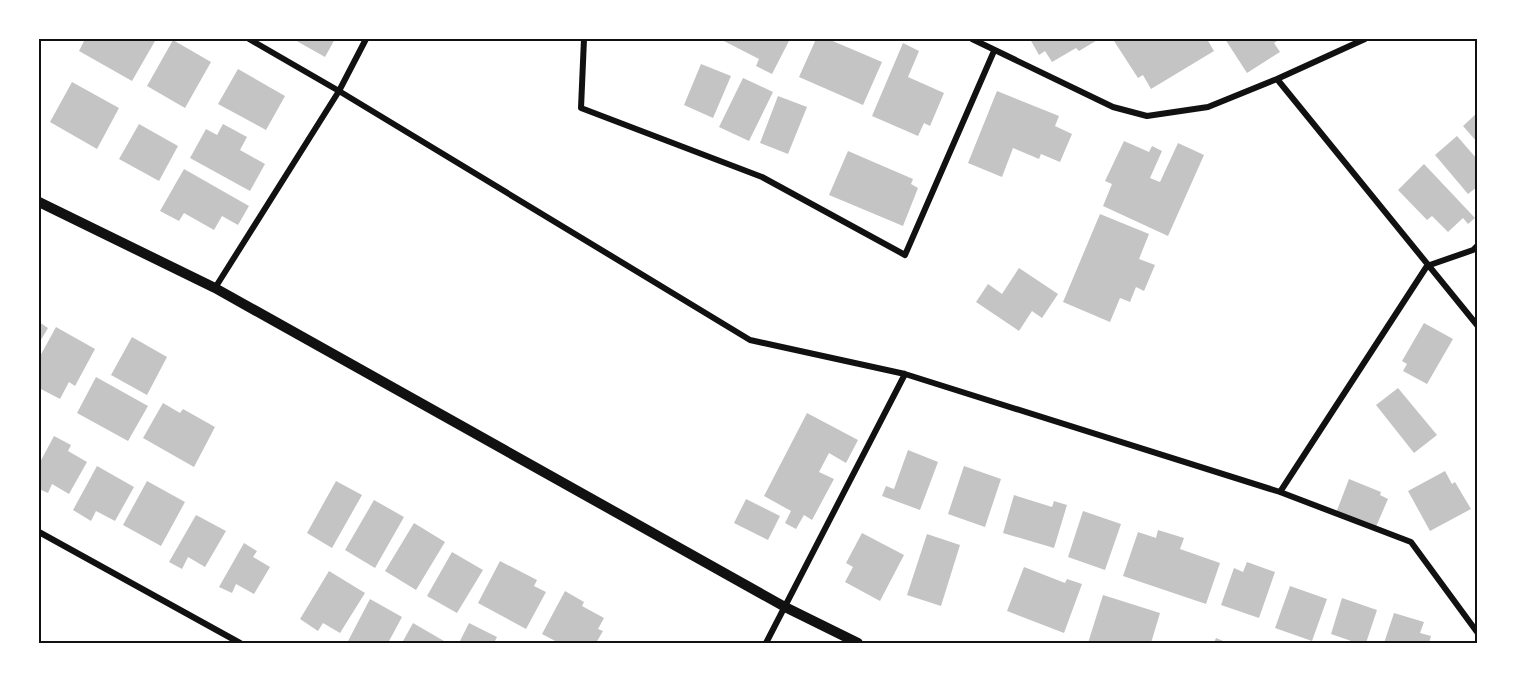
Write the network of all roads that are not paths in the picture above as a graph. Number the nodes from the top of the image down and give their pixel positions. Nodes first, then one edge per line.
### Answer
1 (249, 39) edge
2 (366, 39) edge
3 (584, 39) edge
4 (972, 39) edge
5 (1365, 39) edge
6 (994, 51) junction
7 (1277, 79) junction
8 (339, 91) junction
9 (39, 202) edge
10 (1477, 246) edge
11 (1427, 266) junction
12 (215, 288) junction
13 (1477, 325) edge
14 (905, 374) junction
15 (1280, 492) junction
16 (39, 532) edge
17 (785, 607) junction
18 (1477, 632) edge
19 (240, 643) edge
20 (766, 643) edge
21 (858, 643) edge

1 - 8 street
2 - 8 street
3 - 6 street
4 - 6 street
5 - 7 street
6 - 7 street
7 - 11 street
8 - 12 street
8 - 14 street
9 - 12 street
10 - 11 street
11 - 13 street
11 - 15 street
12 - 17 street
14 - 15 street
14 - 17 street
15 - 18 street
16 - 19 street
17 - 20 street
17 - 21 street

